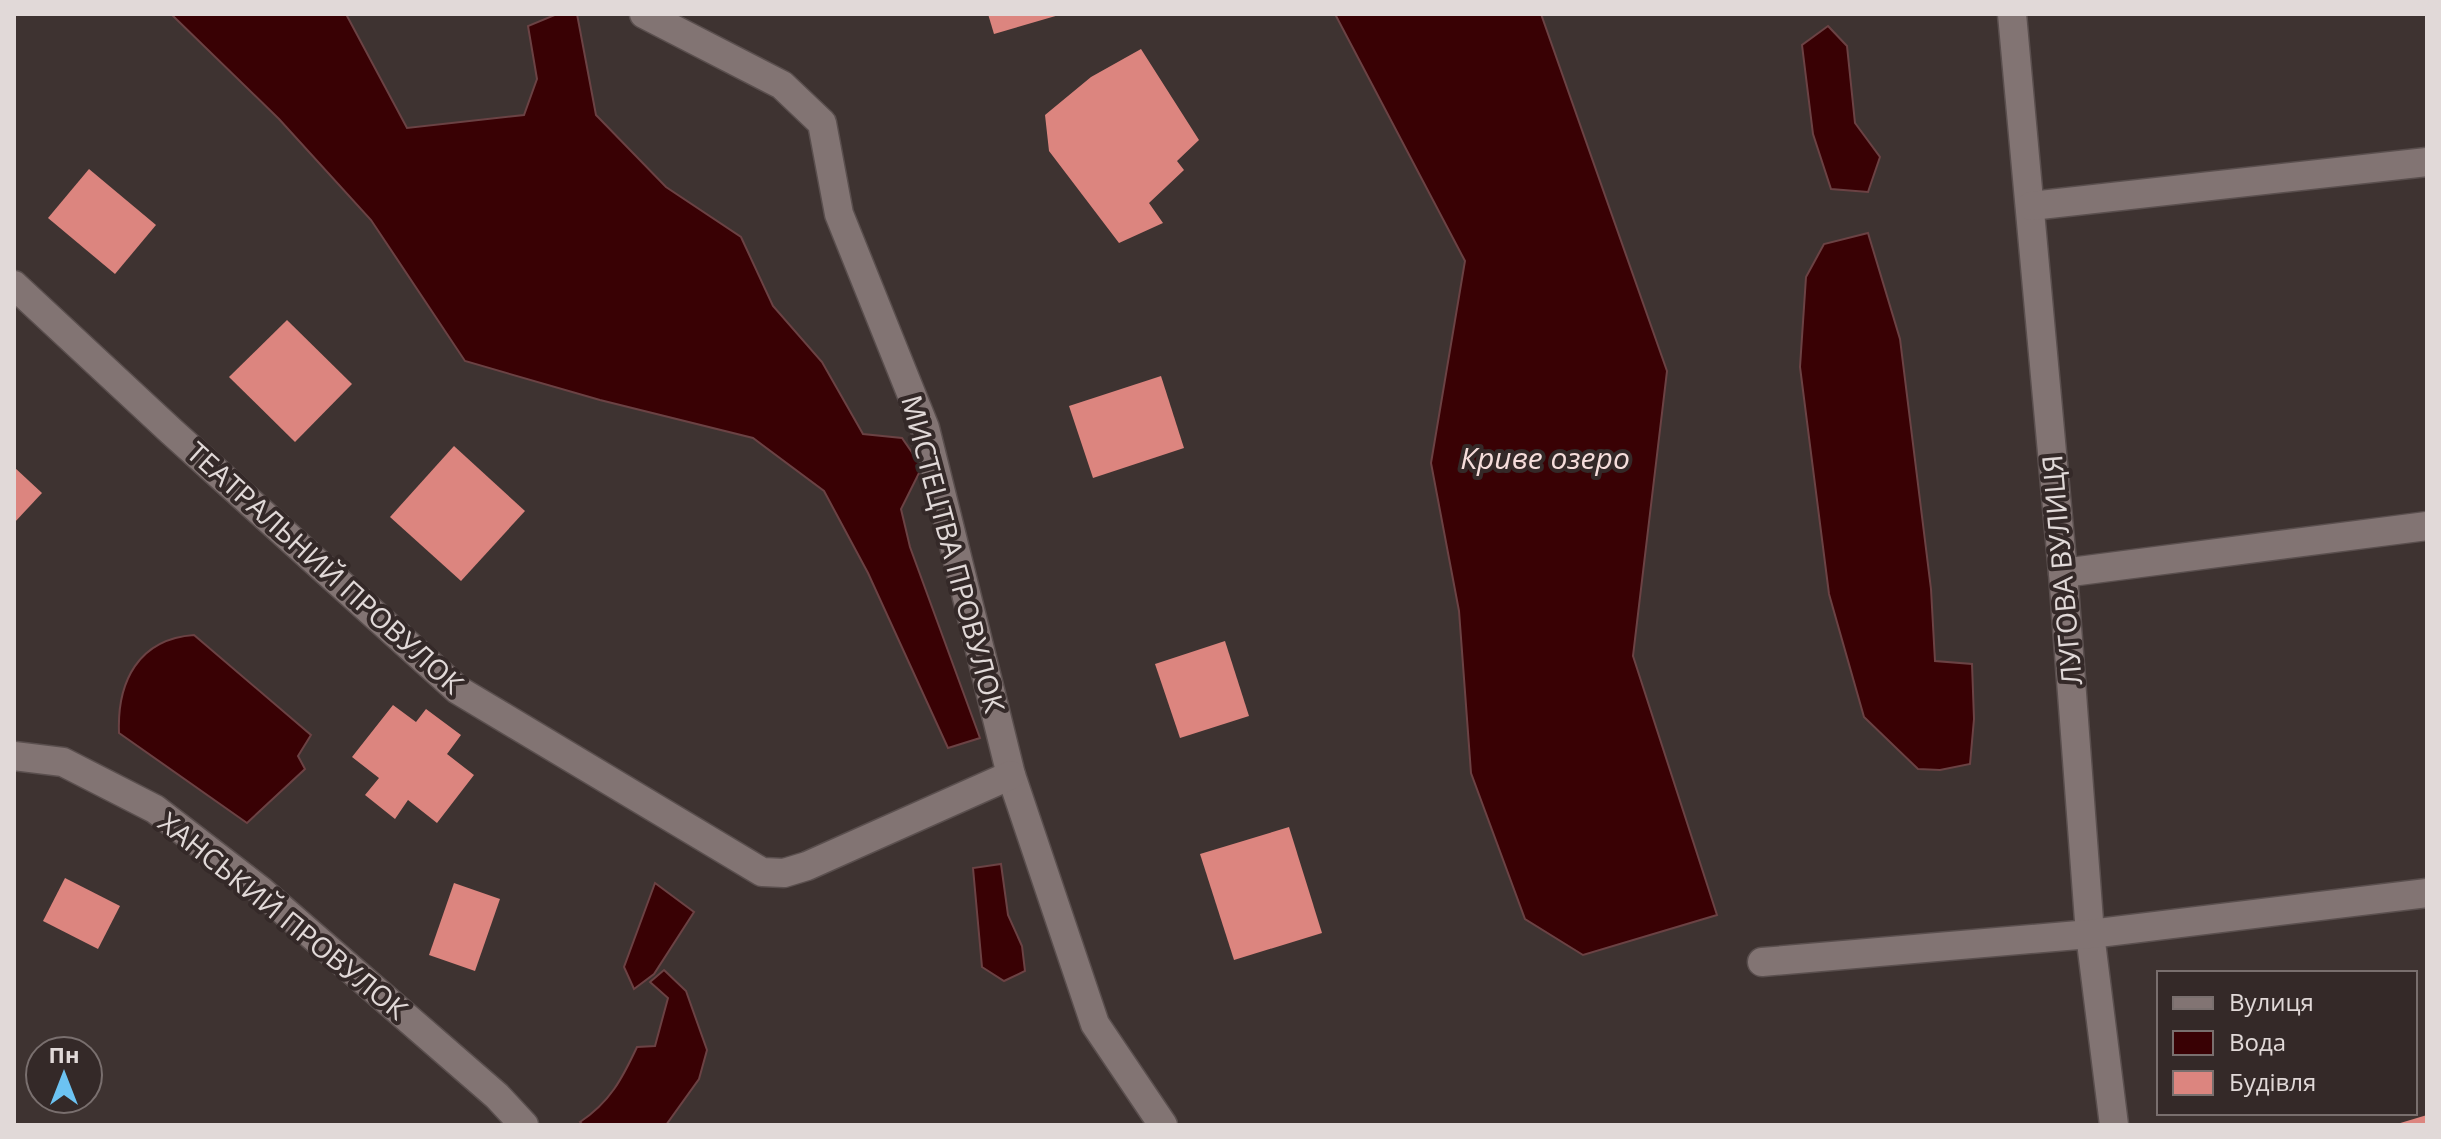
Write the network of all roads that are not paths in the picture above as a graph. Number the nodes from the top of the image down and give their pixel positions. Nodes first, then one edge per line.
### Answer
1 (644, 14) edge
2 (2012, 14) edge
3 (2427, 162) edge
4 (2031, 206) junction
5 (14, 285) edge
6 (2427, 526) edge
7 (2063, 573) junction
8 (14, 756) edge
9 (1011, 775) junction
10 (2427, 893) edge
11 (2090, 934) junction
12 (1762, 962) dead end
13 (524, 1125) edge
14 (1163, 1125) edge
15 (2114, 1125) edge

1 - 9 street, МИСТЕЦТВА ПРОВУЛОК
2 - 4 street, ЛУГОВА ВУЛИЦЯ
3 - 4 street
4 - 7 street, ЛУГОВА ВУЛИЦЯ
5 - 9 street, ТЕАТРАЛЬНИЙ ПРОВУЛОК
6 - 7 street
7 - 11 street, ЛУГОВА ВУЛИЦЯ
8 - 13 street, ХАНСЬКИЙ ПРОВУЛОК
9 - 14 street, МИСТЕЦТВА ПРОВУЛОК
10 - 11 street
11 - 12 street
11 - 15 street, ЛУГОВА ВУЛИЦЯ

